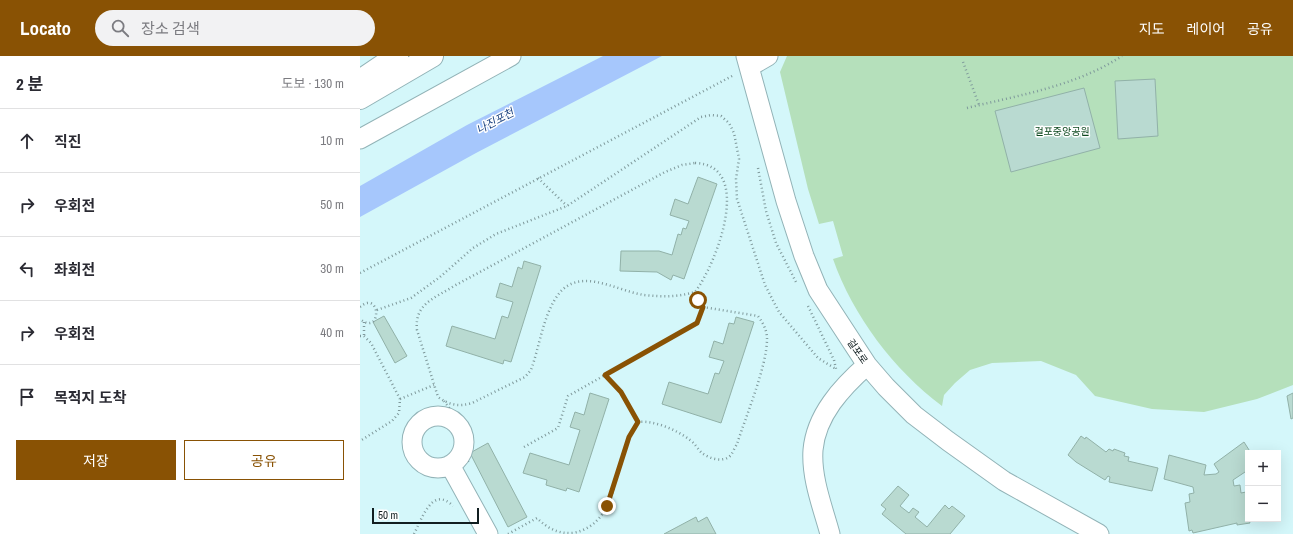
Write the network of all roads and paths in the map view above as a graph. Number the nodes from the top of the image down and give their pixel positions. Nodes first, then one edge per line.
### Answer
1 (397, 56) edge
2 (432, 56) edge
3 (511, 56) edge
4 (768, 56) edge
5 (1122, 56) edge
6 (748, 61) edge
7 (963, 62) dead end
8 (360, 81) edge
9 (360, 98) edge
10 (980, 105) junction
11 (967, 108) dead end
12 (360, 139) edge
13 (538, 178) junction
14 (568, 206) junction
15 (360, 274) edge
16 (695, 292) junction
17 (360, 307) edge
18 (703, 307) junction
19 (376, 310) junction
20 (360, 319) edge
21 (364, 322) junction
22 (360, 336) edge
23 (364, 336) junction
24 (867, 365) junction
25 (836, 369) dead end
26 (605, 375) junction
27 (434, 385) junction
28 (400, 399) junction
29 (442, 399) junction
30 (638, 422) junction
31 (360, 441) edge
32 (524, 446) dead end
33 (450, 465) dead end
34 (471, 467) dead end
35 (456, 512) dead end
36 (414, 534) edge
37 (488, 534) edge
38 (508, 534) edge
39 (830, 534) edge
40 (840, 534) edge
41 (1099, 534) edge

1 - 8 highway
2 - 9 highway
3 - 12 street
4 - 6 street
5 - 10 path
6 - 13 path
6 - 24 street, 걸포로
7 - 10 path
10 - 11 path
13 - 14 path
13 - 15 path
14 - 19 path
14 - 25 path
16 - 18 path
16 - 27 path
16 - 29 path
17 - 19 path
18 - 26 path
18 - 30 path
19 - 21 path
20 - 21 path
21 - 23 path
22 - 23 path
23 - 28 path
24 - 39 street
24 - 40 street
24 - 41 street, 걸포로
26 - 30 path
26 - 32 path
27 - 28 path
27 - 29 path
28 - 31 path
29 - 34 path
30 - 38 path
33 - 37 street
35 - 36 path

